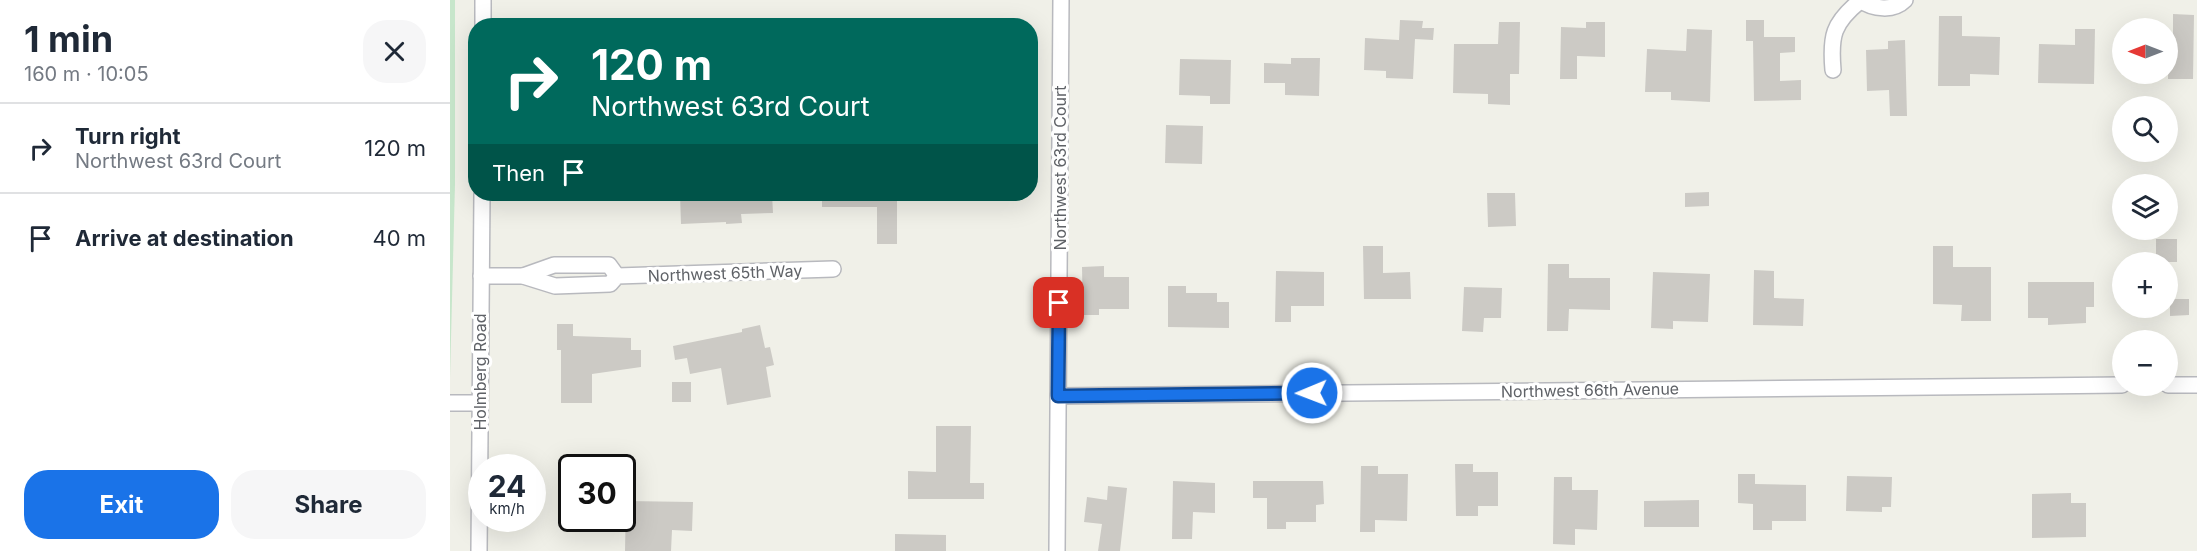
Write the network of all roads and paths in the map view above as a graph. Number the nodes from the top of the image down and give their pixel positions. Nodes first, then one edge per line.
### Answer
1 (483, 0) edge
2 (1060, 0) edge
3 (1905, 0) edge
4 (1860, 1) edge
5 (483, 18) edge
6 (1833, 70) dead end
7 (482, 201) edge
8 (571, 265) junction
9 (833, 269) dead end
10 (481, 276) junction
11 (523, 276) junction
12 (617, 276) junction
13 (571, 286) junction
14 (2112, 385) edge
15 (2178, 385) edge
16 (2197, 385) edge
17 (1058, 396) junction
18 (450, 403) edge
19 (480, 403) junction
20 (479, 551) edge
21 (1057, 551) edge

1 - 5 street
2 - 17 street, Northwest 63rd Court
3 - 4 street
4 - 6 street
7 - 10 street, Holmberg Road
8 - 11 street, Northwest 65th Way
8 - 12 street, Northwest 65th Way
8 - 13 street
9 - 12 street, Northwest 65th Way
10 - 11 street, Northwest 65th Way
10 - 19 street, Holmberg Road
11 - 13 street, Northwest 65th Way
12 - 13 street, Northwest 65th Way
14 - 17 street, Northwest 66th Avenue
15 - 16 street
17 - 21 street, Northwest 63rd Court
18 - 19 street
19 - 20 street, Holmberg Road

